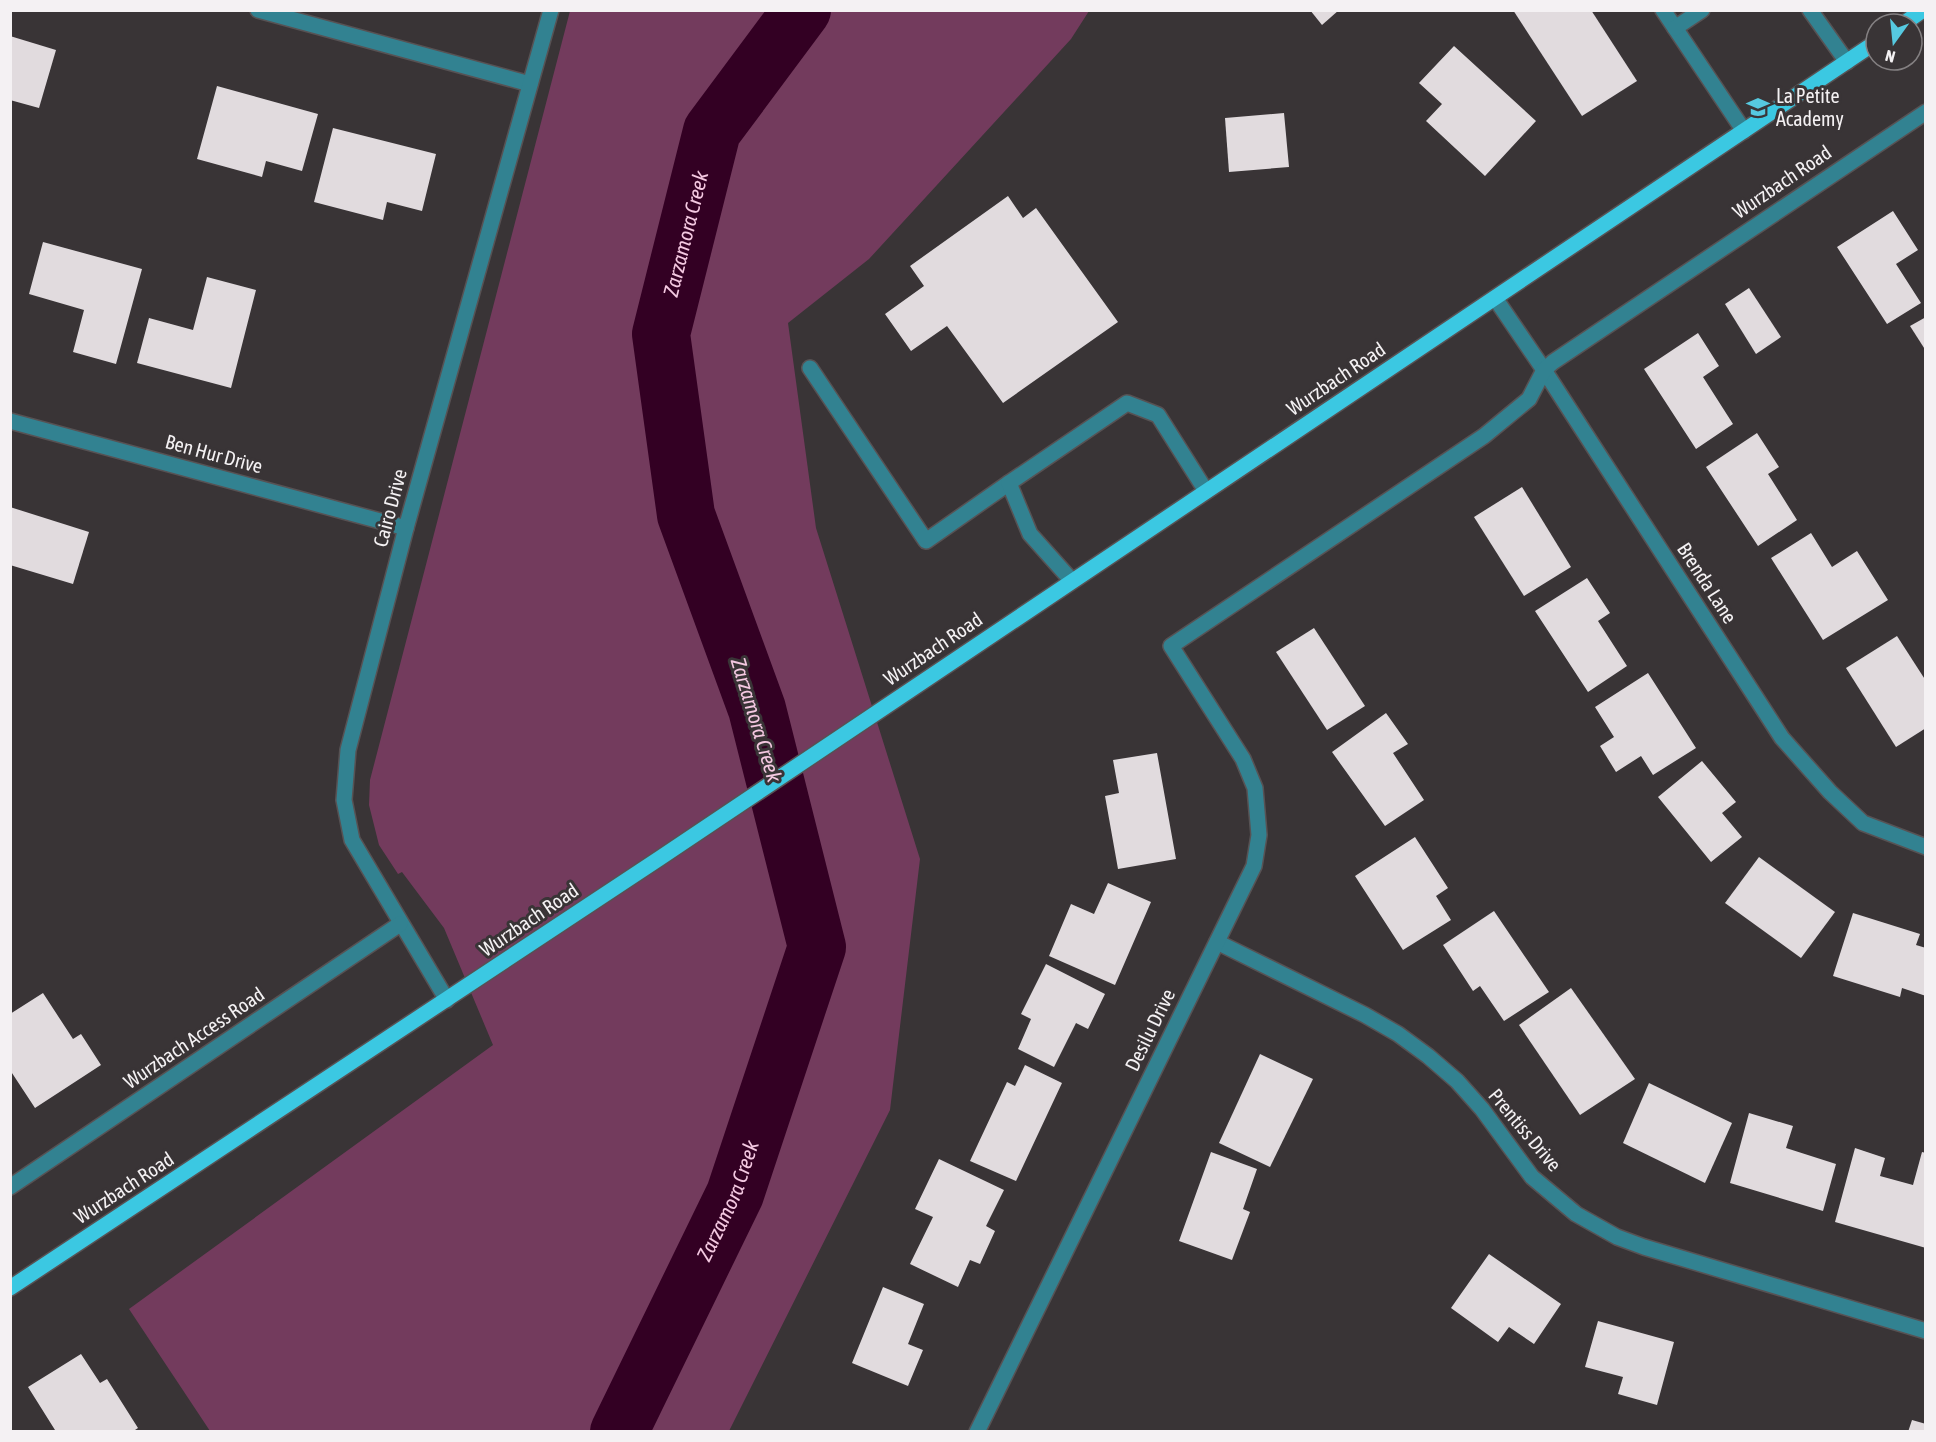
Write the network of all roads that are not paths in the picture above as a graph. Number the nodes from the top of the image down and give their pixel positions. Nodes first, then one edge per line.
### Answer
1 (258, 10) edge
2 (551, 10) edge
3 (1663, 10) edge
4 (1702, 10) edge
5 (1810, 10) edge
6 (1675, 28) junction
7 (1864, 50) edge
8 (1847, 62) junction
9 (530, 84) junction
10 (1923, 119) edge
11 (1744, 131) junction
12 (1495, 298) junction
13 (810, 368) dead end
14 (1544, 370) junction
15 (10, 421) edge
16 (1010, 483) junction
17 (1206, 491) junction
18 (406, 528) junction
19 (1072, 581) junction
20 (1171, 646) joint
21 (1926, 847) edge
22 (400, 924) junction
23 (1217, 942) junction
24 (447, 1000) junction
25 (10, 1187) edge
26 (10, 1288) edge
27 (1926, 1331) edge
28 (977, 1431) edge

1 - 9 street
2 - 9 street, Cairo Drive
3 - 6 street
4 - 6 street
5 - 8 street
6 - 11 street
7 - 8 main road, Wurzbach Road
8 - 11 main road, Wurzbach Road
9 - 18 street, Cairo Drive
10 - 14 street, Wurzbach Road
11 - 12 main road, Wurzbach Road
12 - 14 street, Brenda Lane
12 - 17 main road, Wurzbach Road
13 - 16 street
14 - 20 street, Wurzbach Road
14 - 21 street, Brenda Lane
15 - 18 street, Ben Hur Drive
16 - 17 street
16 - 19 street
17 - 19 main road, Wurzbach Road
18 - 22 street, Cairo Drive
19 - 24 main road, Wurzbach Road
20 - 23 street, Desilu Drive
22 - 24 street, Cairo Drive
22 - 25 street, Wurzbach Access Road
23 - 27 street, Prentiss Drive
23 - 28 street, Desilu Drive
24 - 26 main road, Wurzbach Road

